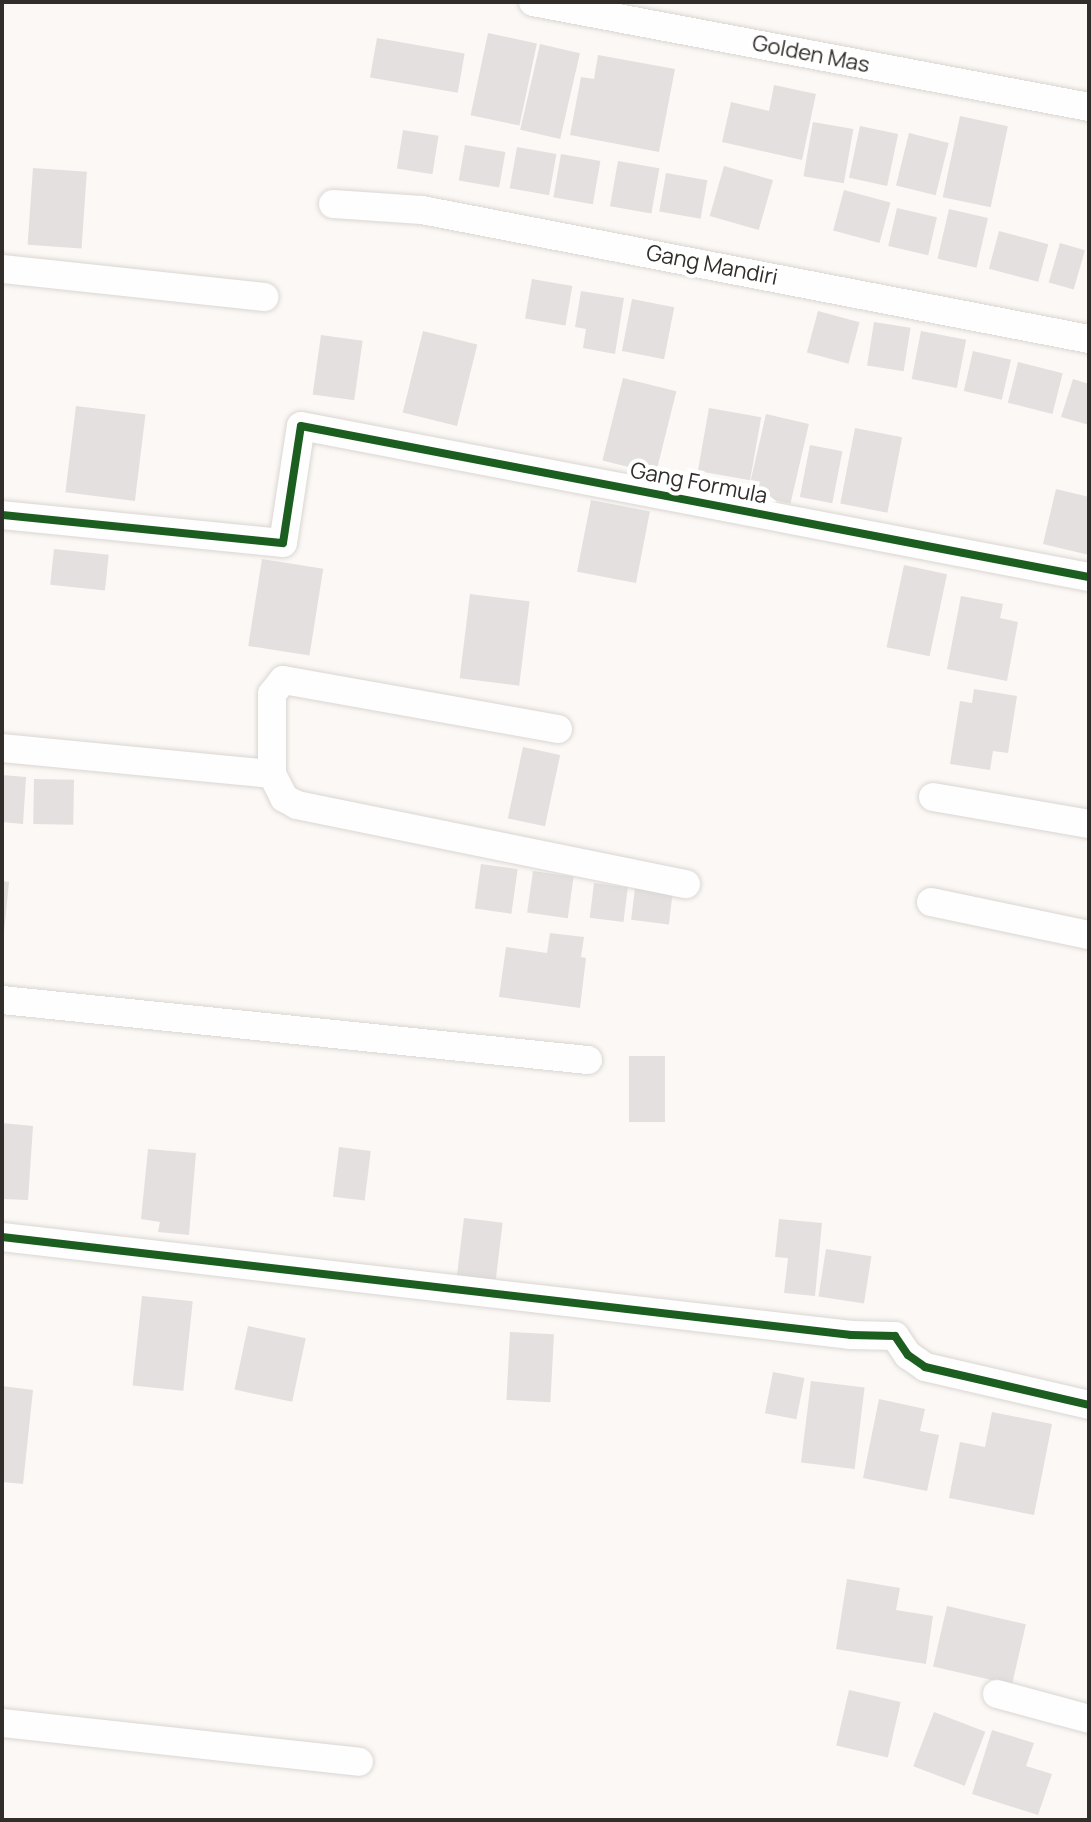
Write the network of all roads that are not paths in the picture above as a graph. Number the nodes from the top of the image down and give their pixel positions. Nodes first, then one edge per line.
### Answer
1 (533, 2) edge
2 (1089, 107) edge
3 (333, 204) dead end
4 (2, 269) edge
5 (265, 297) dead end
6 (1089, 339) edge
7 (2, 515) edge
8 (1089, 577) edge
9 (558, 729) dead end
10 (2, 748) edge
11 (272, 774) junction
12 (933, 797) dead end
13 (1089, 824) edge
14 (686, 884) dead end
15 (931, 902) dead end
16 (1089, 935) edge
17 (2, 1000) edge
18 (588, 1060) dead end
19 (2, 1237) edge
20 (1089, 1405) edge
21 (997, 1694) dead end
22 (1089, 1719) edge
23 (2, 1723) edge
24 (359, 1762) dead end

1 - 2 street, Golden Mas
3 - 6 street, Gang Mandiri
4 - 5 street
7 - 8 street, Gang Formula
9 - 11 street
10 - 11 street
11 - 14 street
12 - 13 street
15 - 16 street
17 - 18 street
19 - 20 street
21 - 22 street
23 - 24 street

